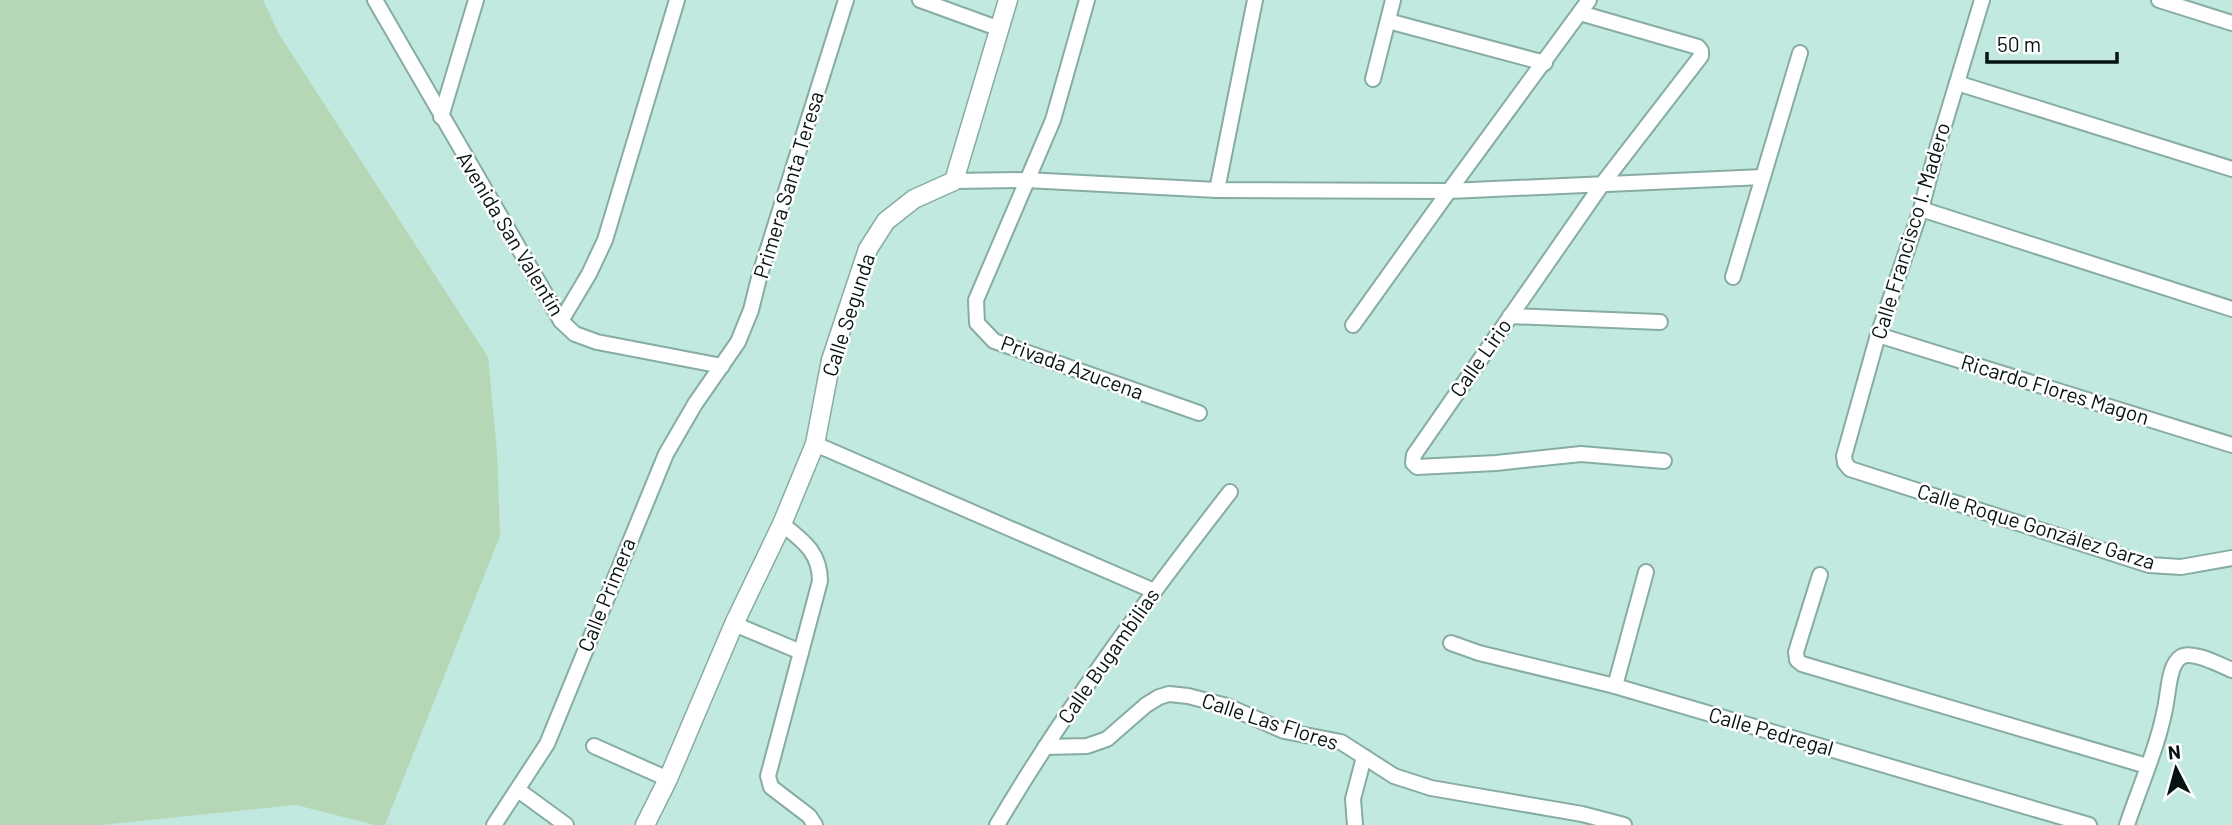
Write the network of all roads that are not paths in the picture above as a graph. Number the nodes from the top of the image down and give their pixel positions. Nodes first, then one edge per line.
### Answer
1 (375, 0) edge
2 (476, 0) edge
3 (677, 0) edge
4 (846, 0) edge
5 (920, 0) edge
6 (1008, 0) edge
7 (1087, 0) edge
8 (1255, 0) edge
9 (1393, 0) edge
10 (1589, 0) edge
11 (1982, 0) edge
12 (2159, 0) edge
13 (1580, 13) junction
14 (1388, 21) junction
15 (2232, 23) edge
16 (1000, 29) junction
17 (1800, 53) dead end
18 (1545, 63) junction
19 (1373, 79) dead end
20 (1957, 83) junction
21 (441, 117) junction
22 (2232, 169) edge
23 (1763, 177) junction
24 (1026, 180) junction
25 (954, 181) junction
26 (1603, 183) junction
27 (1217, 190) junction
28 (1449, 191) junction
29 (1921, 209) junction
30 (1733, 277) dead end
31 (2232, 309) edge
32 (1510, 316) junction
33 (561, 321) junction
34 (1660, 322) dead end
35 (1353, 325) dead end
36 (1878, 335) junction
37 (723, 366) junction
38 (1199, 413) dead end
39 (815, 444) junction
40 (2232, 446) edge
41 (1664, 461) dead end
42 (1845, 463) joint
43 (1230, 492) dead end
44 (782, 524) junction
45 (2232, 558) edge
46 (1646, 572) dead end
47 (1820, 575) dead end
48 (1154, 591) junction
49 (734, 624) junction
50 (1451, 643) dead end
51 (801, 652) junction
52 (2232, 670) edge
53 (1615, 686) junction
54 (594, 746) dead end
55 (1045, 747) junction
56 (1364, 757) junction
57 (2147, 766) junction
58 (668, 779) junction
59 (518, 790) junction
60 (494, 825) edge
61 (566, 825) edge
62 (645, 825) edge
63 (816, 825) edge
64 (997, 825) edge
65 (1355, 825) edge
66 (1624, 825) edge
67 (2089, 825) edge
68 (2127, 825) edge

1 - 21 street, Avenida San Valentín
2 - 21 street
3 - 33 street
4 - 37 street, Primera Santa Teresa
5 - 16 street
6 - 16 street
7 - 24 street, Privada Azucena
8 - 27 street
9 - 14 street
10 - 13 street
11 - 20 street, Calle Francisco I. Madero
12 - 15 street
13 - 18 street
13 - 26 street, Calle Lirio
14 - 18 street
14 - 19 street
16 - 25 street
17 - 23 street
18 - 28 street
20 - 22 street
20 - 29 street, Calle Francisco I. Madero
21 - 33 street, Avenida San Valentín
23 - 26 street
23 - 30 street
24 - 25 street, Calle Segunda
24 - 27 street, Calle Segunda
24 - 38 street, Privada Azucena
25 - 39 street, Calle Segunda
26 - 28 street
26 - 32 street, Calle Lirio
27 - 28 street, Calle Segunda
28 - 35 street
29 - 31 street
29 - 36 street, Calle Francisco I. Madero
32 - 34 street
32 - 41 street, Calle Lirio
33 - 37 street, Avenida San Valentín
36 - 40 street, Ricardo Flores Magon
36 - 42 street, Calle Francisco I. Madero
37 - 59 street, Calle Primera
39 - 44 street, Calle Segunda
39 - 48 street
42 - 45 street, Calle Roque González Garza
43 - 48 street, Calle Bugambilias
44 - 49 street, Calle Segunda
44 - 51 street
46 - 53 street
47 - 57 street
48 - 55 street, Calle Bugambilias
49 - 51 street
49 - 58 street, Calle Segunda
50 - 53 street, Calle Pedregal
51 - 63 street
52 - 57 street
53 - 67 street, Calle Pedregal
54 - 58 street
55 - 56 street, Calle Las Flores
55 - 64 street, Calle Bugambilias
56 - 65 street
56 - 66 street, Calle Las Flores
57 - 68 street
58 - 62 street, Calle Segunda
59 - 60 street, Calle Primera
59 - 61 street

